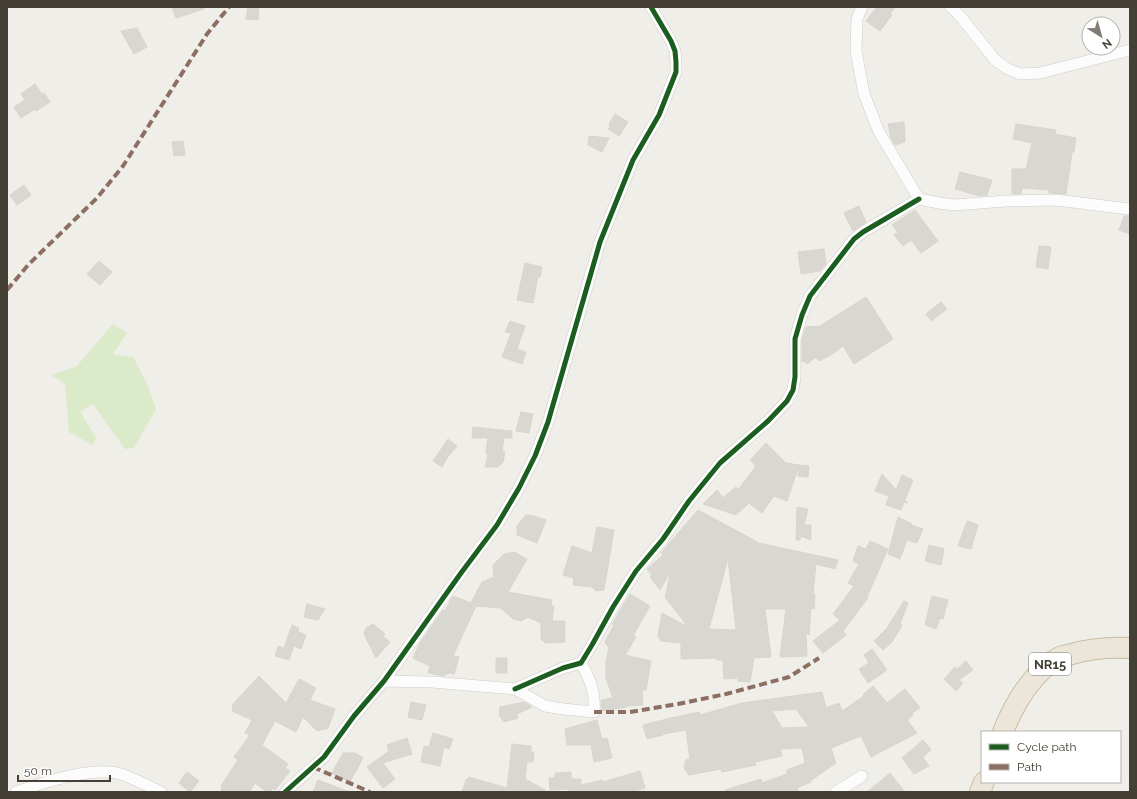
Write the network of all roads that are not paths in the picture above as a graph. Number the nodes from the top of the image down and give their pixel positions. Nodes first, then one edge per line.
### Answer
1 (651, 7) edge
2 (862, 7) edge
3 (951, 7) edge
4 (1130, 50) edge
5 (919, 199) junction
6 (1128, 209) dead end
7 (1130, 648) edge
8 (581, 663) junction
9 (384, 681) junction
10 (515, 689) junction
11 (1003, 731) edge
12 (862, 776) dead end
13 (16, 792) edge
14 (161, 792) edge
15 (285, 792) edge
16 (836, 792) edge

1 - 9 street
2 - 5 street
3 - 4 street
5 - 6 street
5 - 8 street
7 - 11 highway, NR15
8 - 10 street
8 - 10 street
9 - 10 street
9 - 15 street
12 - 16 street
13 - 14 street

